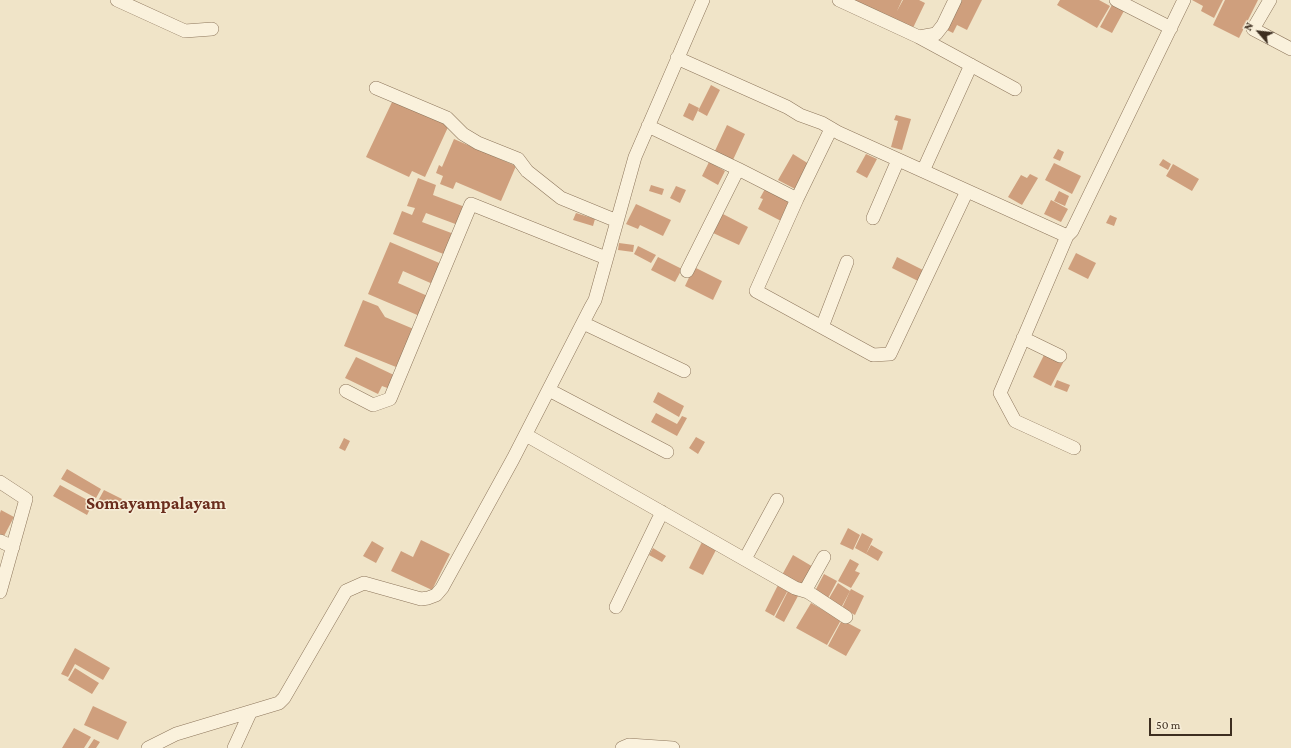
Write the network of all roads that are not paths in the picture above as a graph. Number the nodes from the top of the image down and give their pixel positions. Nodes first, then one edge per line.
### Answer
1 (117, 0) edge
2 (703, 0) edge
3 (839, 0) edge
4 (955, 0) edge
5 (1116, 0) edge
6 (1184, 0) edge
7 (1270, 0) edge
8 (1171, 28) junction
9 (212, 29) dead end
10 (919, 37) junction
11 (1291, 49) edge
12 (677, 58) junction
13 (971, 65) junction
14 (376, 88) dead end
15 (1016, 89) dead end
16 (648, 126) junction
17 (831, 129) junction
18 (898, 160) junction
19 (738, 169) junction
20 (923, 171) junction
21 (967, 191) junction
22 (797, 199) junction
23 (873, 218) dead end
24 (617, 221) junction
25 (1067, 236) junction
26 (606, 258) junction
27 (847, 262) dead end
28 (687, 270) dead end
29 (583, 323) junction
30 (822, 327) junction
31 (1023, 338) junction
32 (1060, 356) dead end
33 (684, 371) dead end
34 (549, 390) junction
35 (346, 392) dead end
36 (526, 435) junction
37 (1074, 448) dead end
38 (667, 452) dead end
39 (0, 482) edge
40 (777, 500) dead end
41 (662, 512) junction
42 (0, 541) edge
43 (13, 547) junction
44 (824, 557) dead end
45 (745, 559) junction
46 (805, 591) junction
47 (0, 592) edge
48 (616, 607) dead end
49 (846, 617) dead end
50 (250, 713) junction
51 (148, 748) edge
52 (234, 748) edge
53 (622, 748) edge
54 (673, 748) edge

1 - 9 street
2 - 12 street
3 - 10 street
4 - 10 street
5 - 8 street
6 - 8 street
7 - 11 street
8 - 25 street
10 - 13 street
12 - 16 street
12 - 17 street
13 - 15 street
13 - 20 street
14 - 24 street
16 - 19 street
16 - 24 street
17 - 18 street
17 - 22 street
18 - 20 street
18 - 23 street
19 - 22 street
19 - 28 street
20 - 21 street
21 - 25 street
21 - 30 street
22 - 30 street
24 - 26 street
25 - 31 street
26 - 29 street
26 - 35 street
27 - 30 street
29 - 33 street
29 - 34 street
31 - 32 street
31 - 37 street
34 - 36 street
34 - 38 street
36 - 41 street
36 - 50 street
39 - 43 street
40 - 45 street
41 - 45 street
41 - 48 street
42 - 43 street
43 - 47 street
44 - 46 street
45 - 46 street
46 - 49 street
50 - 51 street
50 - 52 street
53 - 54 street

